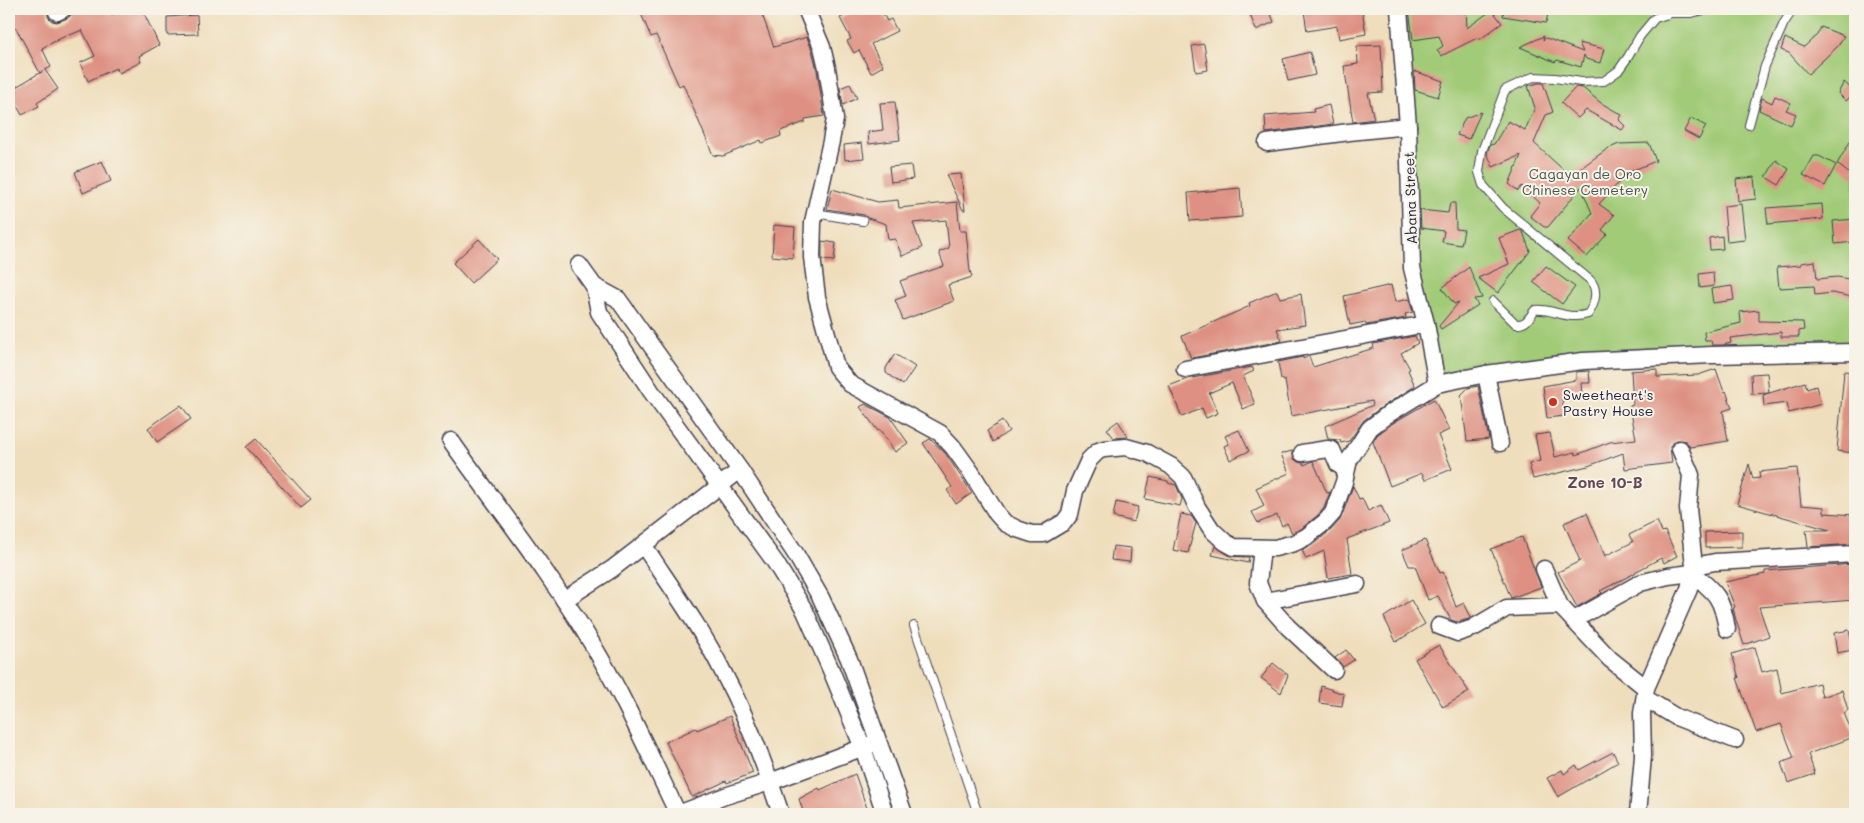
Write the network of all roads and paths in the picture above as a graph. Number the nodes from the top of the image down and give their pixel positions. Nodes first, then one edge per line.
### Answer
1 (806, 9) edge
2 (1399, 9) edge
3 (1709, 9) edge
4 (1792, 9) edge
5 (1749, 125) dead end
6 (1408, 126) junction
7 (1267, 143) dead end
8 (815, 213) junction
9 (863, 221) dead end
10 (579, 265) dead end
11 (594, 286) junction
12 (1493, 301) dead end
13 (1426, 324) junction
14 (1855, 352) edge
15 (1185, 369) dead end
16 (1486, 374) junction
17 (1437, 384) junction
18 (451, 440) dead end
19 (1500, 443) dead end
20 (1680, 449) dead end
21 (1302, 453) dead end
22 (740, 470) junction
23 (1345, 470) junction
24 (720, 484) junction
25 (644, 546) junction
26 (1262, 548) junction
27 (1855, 554) edge
28 (1544, 569) dead end
29 (1693, 570) junction
30 (1357, 584) dead end
31 (821, 598) junction
32 (564, 600) junction
33 (1265, 601) junction
34 (1560, 606) junction
35 (804, 611) junction
36 (1574, 620) junction
37 (914, 626) dead end
38 (1439, 626) dead end
39 (1727, 629) dead end
40 (1334, 670) dead end
41 (1645, 693) junction
42 (1735, 740) dead end
43 (878, 742) junction
44 (863, 748) junction
45 (770, 782) junction
46 (678, 814) edge
47 (781, 814) edge
48 (885, 814) edge
49 (904, 814) edge
50 (978, 814) edge
51 (1638, 814) edge

1 - 8 street
2 - 6 street, Abana Street
3 - 12 lane
4 - 5 lane
6 - 7 street
6 - 13 street, Abana Street
8 - 9 lane
8 - 26 street
10 - 11 street
11 - 22 street
11 - 24 street
13 - 15 street
13 - 17 street, Abana Street
14 - 16 street
16 - 17 street
16 - 19 street
17 - 23 street
18 - 32 street
20 - 29 street
21 - 23 street
22 - 24 street
22 - 31 street
23 - 26 street
24 - 25 street
24 - 35 street
25 - 32 street
25 - 45 street
26 - 33 street
27 - 29 street
28 - 34 street
29 - 36 street
29 - 39 street
29 - 41 street
30 - 33 street
31 - 35 street
31 - 43 street
32 - 46 street
33 - 40 street
34 - 36 street
34 - 38 street
35 - 44 street
36 - 41 street
37 - 50 lane
41 - 42 street
41 - 51 street
43 - 44 street
43 - 49 street
44 - 45 street
44 - 48 street
45 - 46 street
45 - 47 street

